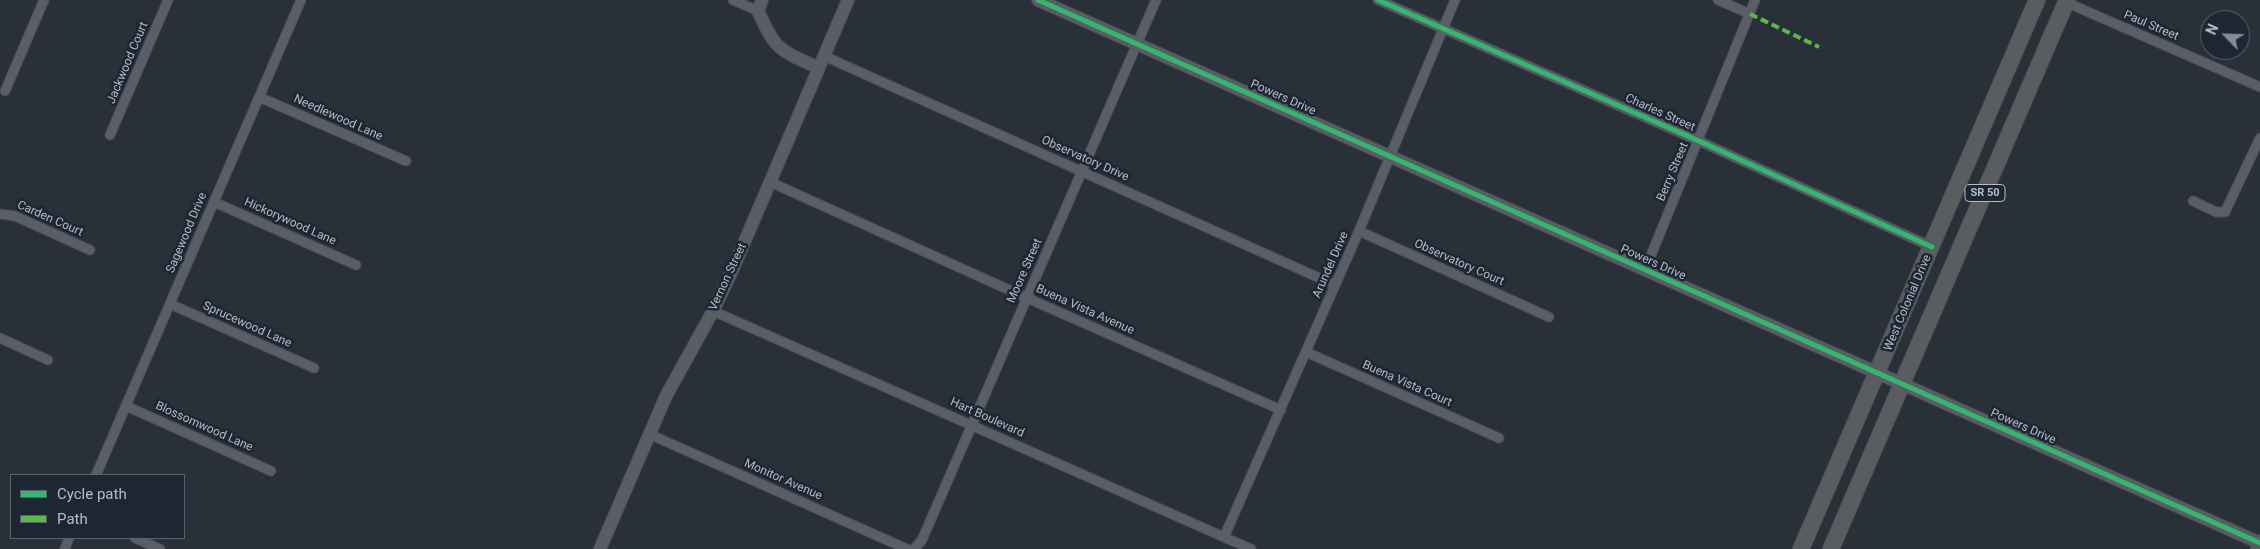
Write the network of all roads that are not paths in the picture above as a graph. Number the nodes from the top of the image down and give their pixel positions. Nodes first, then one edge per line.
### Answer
1 (44, 0) edge
2 (168, 0) edge
3 (301, 0) edge
4 (733, 0) edge
5 (848, 0) edge
6 (1038, 0) edge
7 (1156, 0) edge
8 (1378, 0) edge
9 (1455, 0) edge
10 (1718, 0) edge
11 (1755, 0) edge
12 (2037, 0) edge
13 (2064, 1) edge
14 (760, 5) edge
15 (1750, 14) junction
16 (1443, 29) junction
17 (1137, 44) junction
18 (821, 62) junction
19 (2260, 87) edge
20 (5, 91) dead end
21 (259, 97) junction
22 (110, 135) dead end
23 (2260, 138) edge
24 (1699, 141) junction
25 (1390, 156) junction
26 (406, 161) dead end
27 (1082, 172) junction
28 (770, 182) junction
29 (214, 202) junction
30 (2193, 202) dead end
31 (0, 214) edge
32 (1359, 231) junction
33 (1932, 247) junction
34 (90, 250) dead end
35 (356, 266) dead end
36 (1645, 270) junction
37 (1336, 285) junction
38 (1027, 298) junction
39 (170, 304) junction
40 (713, 311) junction
41 (1550, 317) dead end
42 (0, 338) edge
43 (1306, 352) junction
44 (48, 360) dead end
45 (314, 368) dead end
46 (1877, 374) junction
47 (1902, 386) junction
48 (126, 406) junction
49 (1281, 410) junction
50 (971, 424) junction
51 (649, 434) junction
52 (1499, 438) dead end
53 (270, 471) dead end
54 (96, 474) edge
55 (1224, 537) junction
56 (137, 539) edge
57 (2260, 543) edge
58 (160, 549) edge
59 (600, 549) edge
60 (907, 549) edge
61 (914, 549) edge
62 (1251, 549) edge
63 (1801, 549) edge
64 (1831, 549) edge
65 (2259, 549) edge

1 - 20 street
2 - 22 street, Jackwood Court
3 - 21 street, Sagewood Drive
4 - 14 street
5 - 18 street, Vernon Street
6 - 17 street, Powers Drive
7 - 17 street, Moore Street
8 - 16 street, Charles Street
9 - 16 street, Arundel Drive
10 - 15 street
11 - 15 street, Berry Street
12 - 33 highway, West Colonial Drive / SR 50
13 - 19 street, Paul Street
13 - 47 highway, SR 50
14 - 18 street
15 - 24 street, Berry Street
16 - 24 street, Charles Street
16 - 25 street, Arundel Drive
17 - 25 street, Powers Drive
17 - 27 street, Moore Street
18 - 27 street, Observatory Drive
18 - 28 street, Vernon Street
21 - 26 street, Needlewood Lane
21 - 29 street, Sagewood Drive
23 - 30 street
24 - 33 street, Charles Street
24 - 36 street, Berry Street
25 - 32 street, Arundel Drive
25 - 36 street, Powers Drive
27 - 37 street, Observatory Drive
27 - 38 street, Moore Street
28 - 38 street, Buena Vista Avenue
28 - 40 street, Vernon Street
29 - 35 street, Hickorywood Lane
29 - 39 street, Sagewood Drive
31 - 34 street, Carden Court
32 - 37 street, Arundel Drive
32 - 41 street, Observatory Court
33 - 46 highway, West Colonial Drive / SR 50
36 - 46 street, Powers Drive
37 - 43 street, Arundel Drive
38 - 49 street, Buena Vista Avenue
38 - 50 street, Moore Street
39 - 45 street, Sprucewood Lane
39 - 48 street, Sagewood Drive
40 - 50 street, Hart Boulevard
40 - 51 street, Vernon Street
42 - 44 street
43 - 49 street, Arundel Drive
43 - 52 street, Buena Vista Court
46 - 47 street, Powers Drive
46 - 63 highway, West Colonial Drive / SR 50
47 - 57 street, Powers Drive
47 - 64 highway, SR 50
48 - 53 street, Blossomwood Lane
48 - 54 street, Sagewood Drive
49 - 55 street, Arundel Drive
50 - 55 street, Hart Boulevard
50 - 61 street, Moore Street
51 - 59 street, Vernon Street
51 - 60 street, Monitor Avenue
55 - 62 street, Hart Boulevard
56 - 58 street
57 - 65 highway

